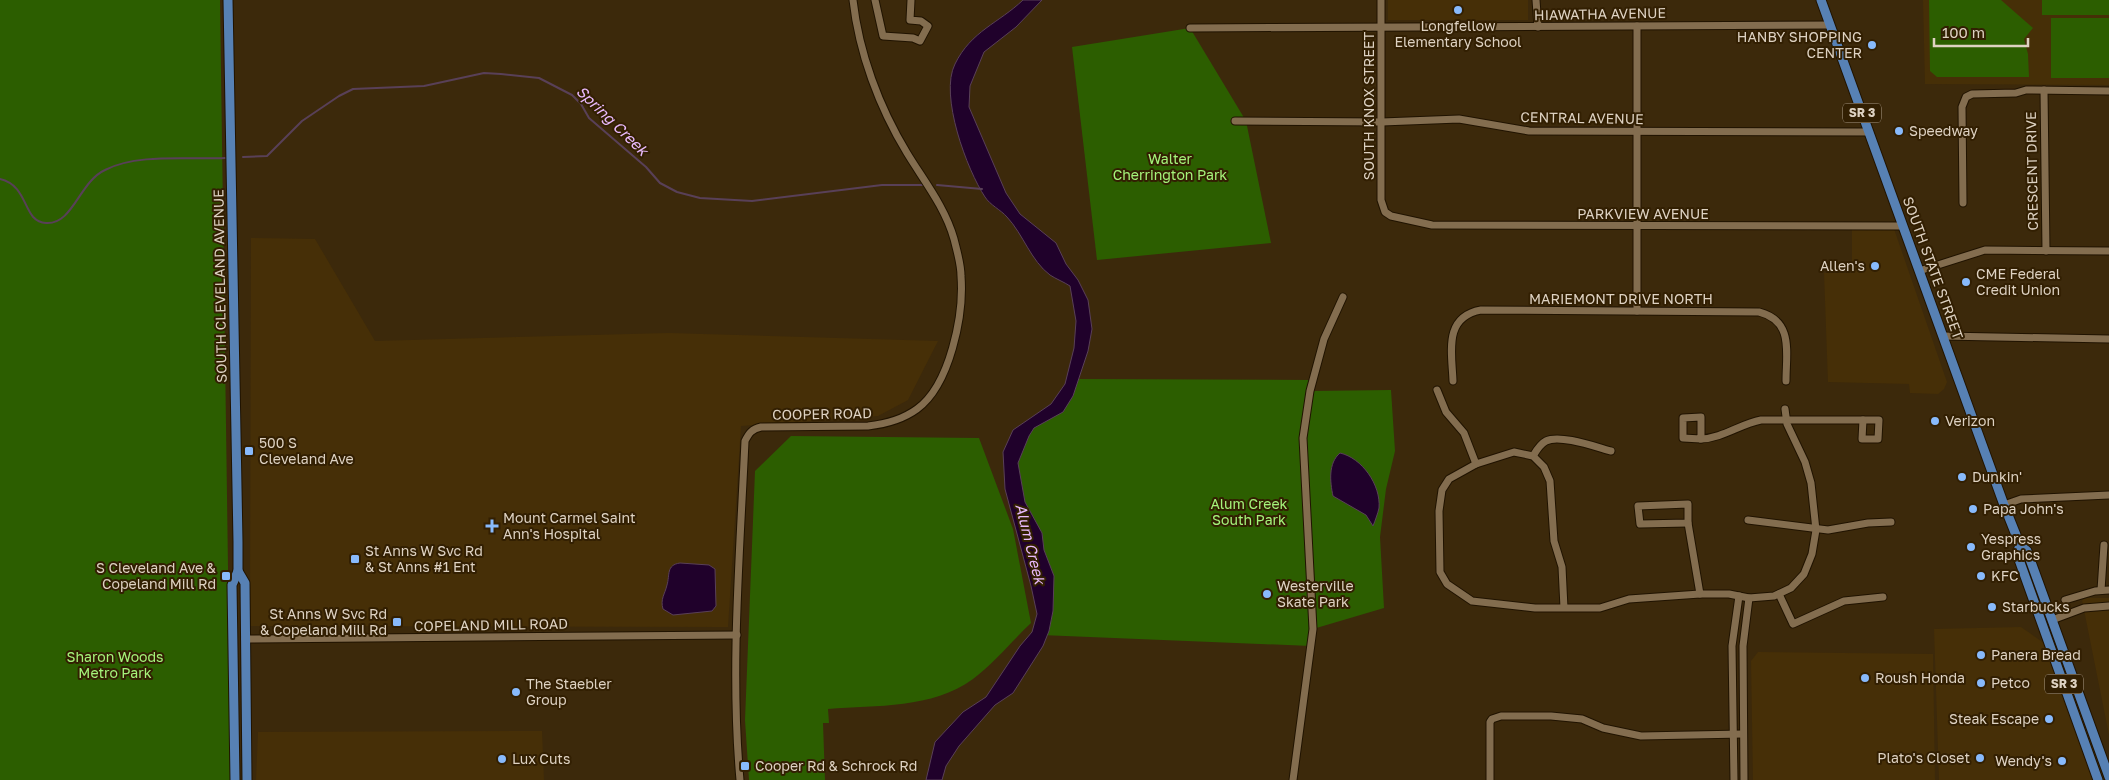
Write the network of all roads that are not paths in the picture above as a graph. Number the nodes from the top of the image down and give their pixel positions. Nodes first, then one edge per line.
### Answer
1 (228, 0) edge
2 (854, 0) edge
3 (876, 0) edge
4 (920, 0) edge
5 (1382, 0) edge
6 (1536, 0) edge
7 (1821, 0) edge
8 (911, 2) edge
9 (1830, 25) junction
10 (1638, 26) junction
11 (1382, 27) junction
12 (1538, 27) junction
13 (1190, 28) dead end
14 (2044, 90) junction
15 (2109, 91) edge
16 (1235, 121) dead end
17 (1382, 122) junction
18 (1638, 132) junction
19 (1869, 132) junction
20 (1963, 204) dead end
21 (1385, 212) joint
22 (1637, 226) junction
23 (1903, 226) junction
24 (2046, 251) junction
25 (2109, 251) edge
26 (1919, 271) junction
27 (1343, 297) dead end
28 (1637, 311) junction
29 (1943, 336) junction
30 (2109, 339) edge
31 (1453, 381) dead end
32 (1786, 381) dead end
33 (1437, 390) dead end
34 (1785, 409) dead end
35 (1786, 420) junction
36 (1863, 420) dead end
37 (1701, 439) dead end
38 (1611, 452) dead end
39 (1533, 456) junction
40 (1476, 464) junction
41 (2109, 495) edge
42 (2004, 504) junction
43 (1748, 520) dead end
44 (1891, 522) dead end
45 (1688, 523) junction
46 (1816, 530) junction
47 (2104, 545) dead end
48 (2018, 550) junction
49 (238, 571) junction
50 (2023, 572) junction
51 (2101, 590) junction
52 (2109, 590) edge
53 (1700, 594) junction
54 (1779, 594) junction
55 (1739, 596) junction
56 (1883, 597) dead end
57 (1749, 598) junction
58 (2064, 600) dead end
59 (2109, 606) edge
60 (1564, 608) junction
61 (2052, 620) junction
62 (2042, 624) junction
63 (737, 635) junction
64 (245, 639) junction
65 (2078, 691) junction
66 (1734, 734) junction
67 (1743, 734) junction
68 (2086, 745) junction
69 (2109, 777) edge
70 (235, 780) edge
71 (247, 780) edge
72 (740, 780) edge
73 (1293, 780) edge
74 (1490, 780) edge
75 (1734, 780) edge
76 (1744, 780) edge
77 (2098, 780) edge
78 (2103, 780) edge

1 - 49 main road, SOUTH CLEVELAND AVENUE
2 - 63 street, COOPER ROAD
3 - 8 street
4 - 8 street
5 - 11 street, SOUTH KNOX STREET
6 - 12 street
7 - 9 main road, SOUTH STATE STREET / SR 3
9 - 10 street, HIAWATHA AVENUE
9 - 19 main road, SOUTH STATE STREET / SR 3
10 - 12 street, HIAWATHA AVENUE
10 - 18 street
11 - 12 street, HIAWATHA AVENUE
11 - 13 street, HIAWATHA AVENUE
11 - 17 street, SOUTH KNOX STREET
14 - 15 street
14 - 20 street
14 - 24 street, CRESCENT DRIVE
16 - 17 street, CENTRAL AVENUE
17 - 18 street, CENTRAL AVENUE
17 - 21 street, SOUTH KNOX STREET
18 - 19 street, CENTRAL AVENUE
18 - 22 street
19 - 23 main road, SOUTH STATE STREET / SR 3
21 - 22 street, PARKVIEW AVENUE
22 - 23 street, PARKVIEW AVENUE
22 - 28 street
23 - 26 main road, SOUTH STATE STREET / SR 3
24 - 25 street
24 - 26 street
26 - 29 main road, SOUTH STATE STREET / SR 3
27 - 73 street
28 - 31 street, MARIEMONT DRIVE NORTH
28 - 32 street, MARIEMONT DRIVE NORTH
29 - 30 street
29 - 42 main road, SOUTH STATE STREET / SR 3
33 - 40 street
34 - 35 street
35 - 36 street
35 - 37 street
35 - 46 street
38 - 39 street
39 - 40 street
39 - 60 street
40 - 60 street
41 - 42 street
42 - 48 main road, SOUTH STATE STREET / SR 3
43 - 46 street
44 - 46 street
45 - 45 street
45 - 53 street
46 - 54 street
47 - 51 street
48 - 50 main road, SOUTH STATE STREET / SR 3
48 - 61 main road, SOUTH STATE STREET / SR 3
49 - 64 main road, SOUTH CLEVELAND AVENUE
49 - 70 main road, SOUTH CLEVELAND AVENUE
50 - 61 main road
50 - 62 main road, SOUTH STATE STREET / SR 3
51 - 52 street
51 - 58 street
53 - 55 street
53 - 60 street
54 - 56 street
54 - 57 street
55 - 57 street
55 - 66 street
57 - 67 street
59 - 61 street
61 - 65 main road, SOUTH STATE STREET / SR 3
62 - 65 main road
62 - 68 main road, SOUTH STATE STREET / SR 3
63 - 64 street, COPELAND MILL ROAD
63 - 72 street, COOPER ROAD
64 - 71 main road, SOUTH CLEVELAND AVENUE
65 - 69 main road, SOUTH STATE STREET / SR 3
66 - 67 street
66 - 74 street
66 - 75 street
67 - 76 street
68 - 77 main road, SOUTH STATE STREET / SR 3
68 - 78 main road

